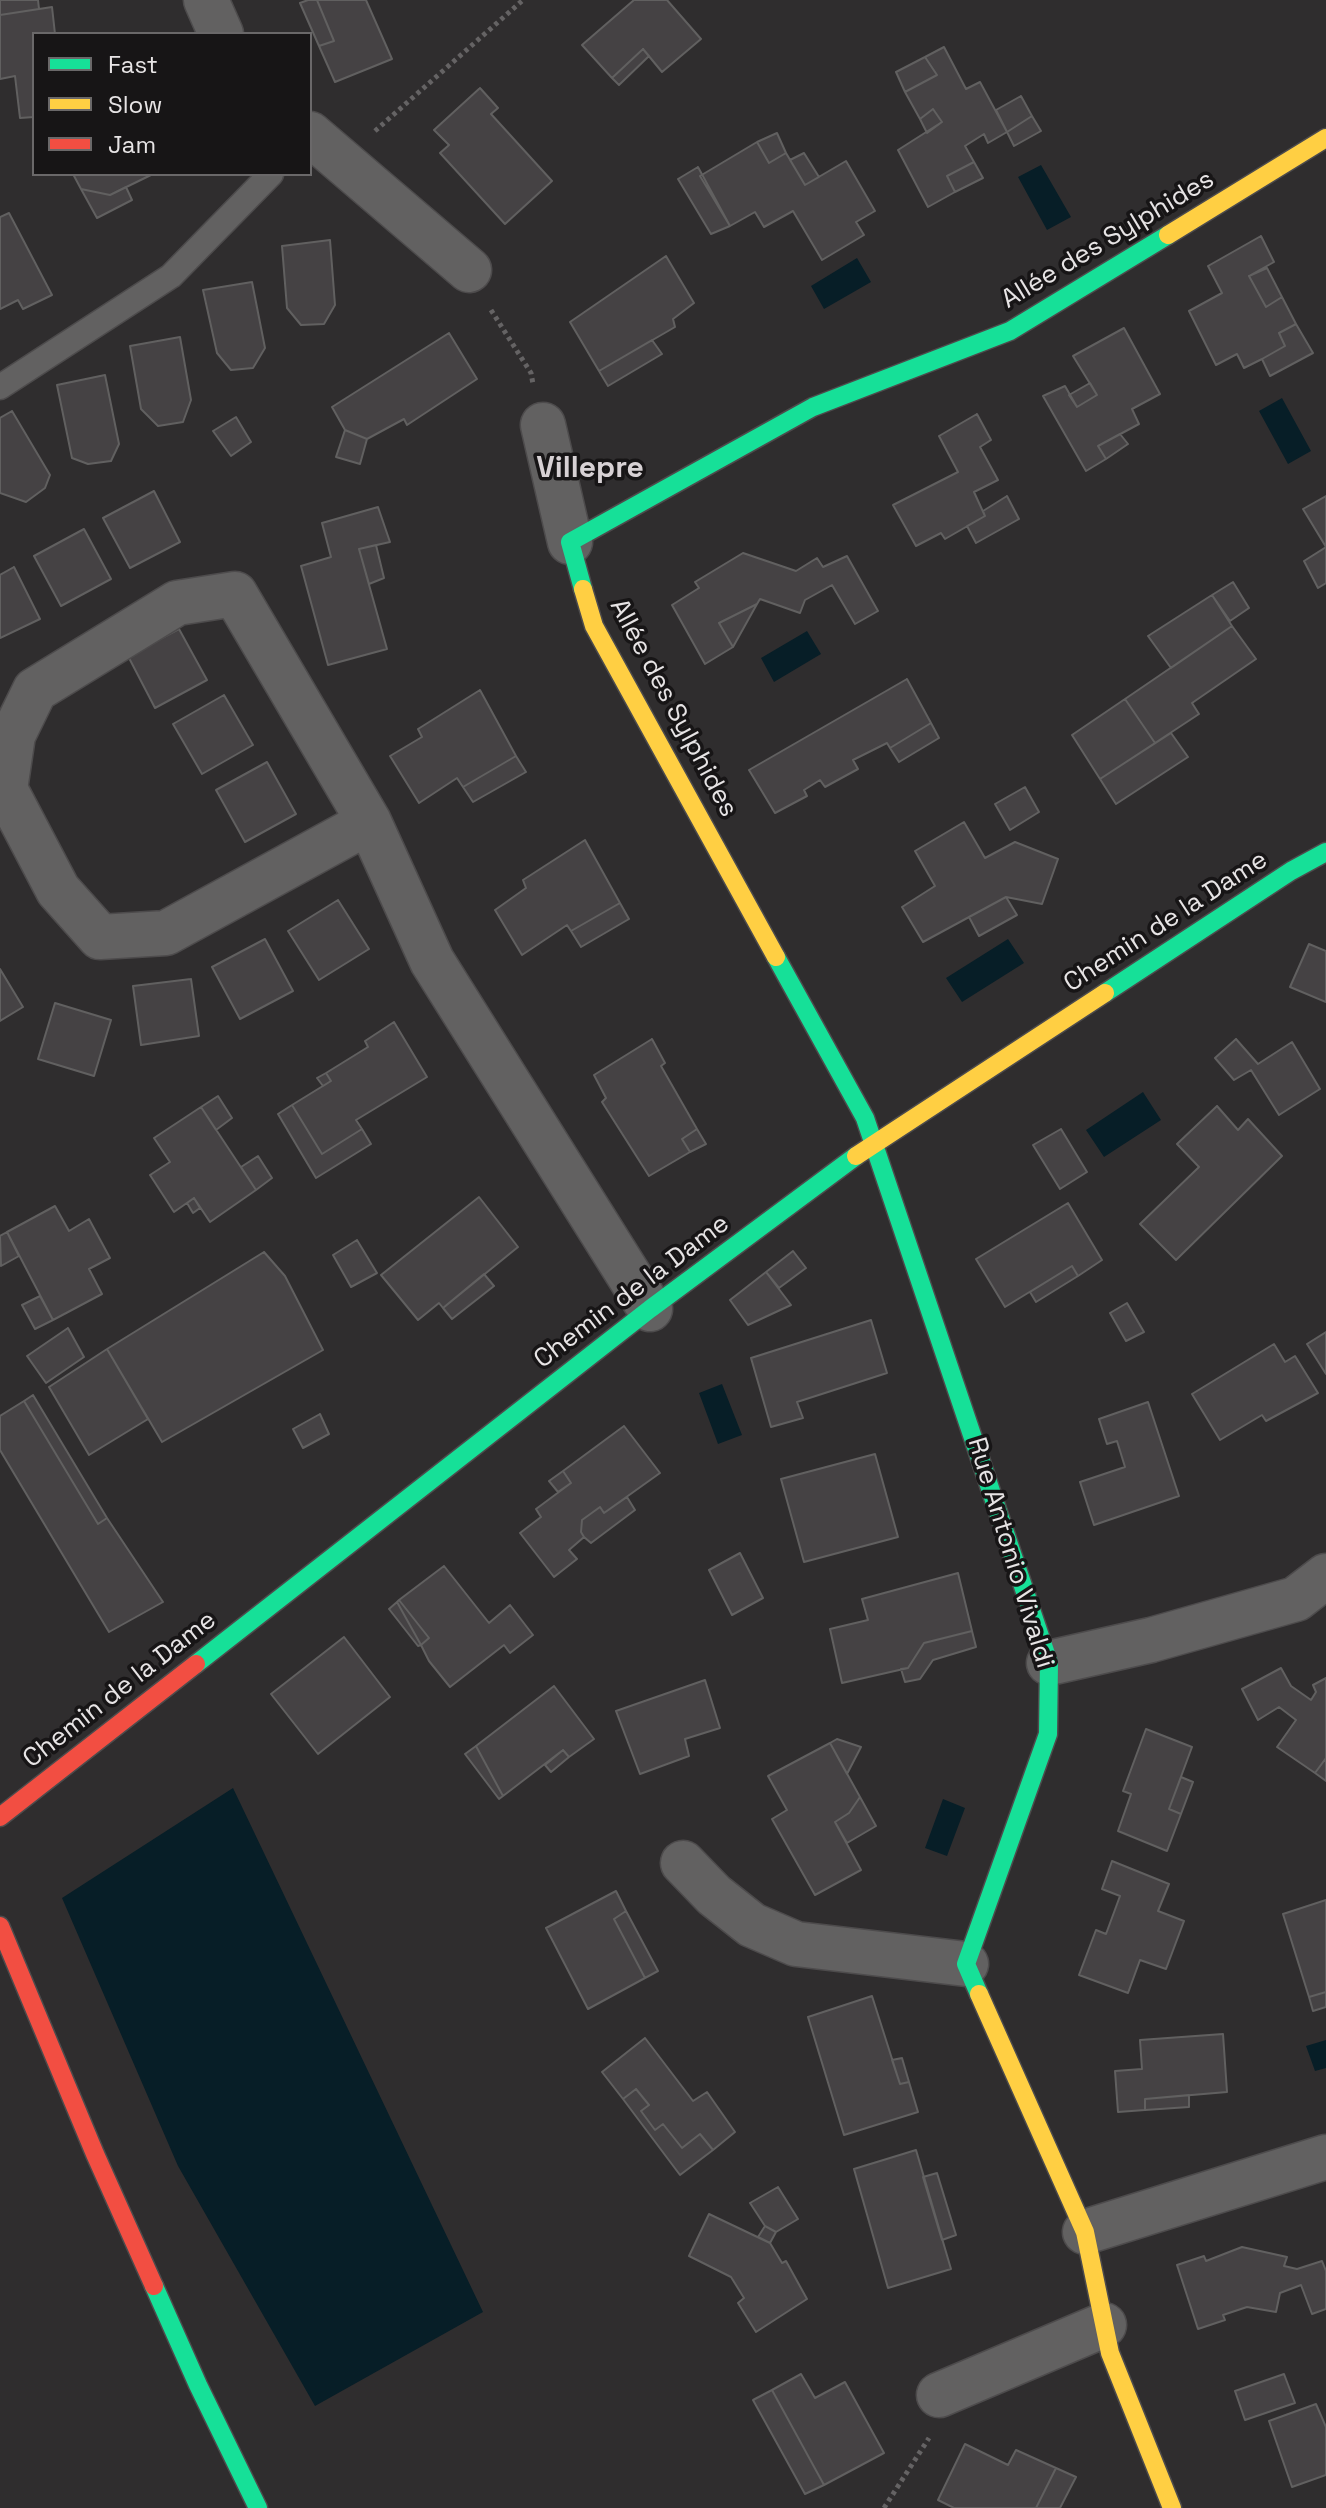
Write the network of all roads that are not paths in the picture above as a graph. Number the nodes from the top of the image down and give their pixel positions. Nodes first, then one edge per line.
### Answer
1 (206, 0) edge
2 (220, 32) edge
3 (1326, 138) edge
4 (318, 141) edge
5 (269, 176) edge
6 (469, 270) road end
7 (0, 387) edge
8 (543, 425) road end
9 (570, 542) junction
10 (369, 822) junction
11 (1326, 852) edge
12 (874, 1143) junction
13 (650, 1309) junction
14 (1326, 1576) edge
15 (1049, 1663) junction
16 (0, 1817) edge
17 (683, 1863) dead end
18 (0, 1926) edge
19 (966, 1964) junction
20 (1326, 2157) edge
21 (1085, 2232) junction
22 (1104, 2325) junction
23 (939, 2395) road end
24 (258, 2508) edge
25 (1172, 2508) edge

1 - 2 street
3 - 9 street, Allée des Sylphides
4 - 6 street
5 - 7 lane
8 - 9 street
9 - 12 street, Allée des Sylphides
10 - 10 street
10 - 13 street
11 - 12 street, Chemin de la Dame
12 - 13 street, Chemin de la Dame
12 - 15 street, Rue Antonio Vivaldi
13 - 16 street, Chemin de la Dame
14 - 15 street
15 - 19 street, Rue Antonio Vivaldi
17 - 19 street
18 - 24 street
19 - 21 street
20 - 21 street
21 - 22 street
22 - 23 street
22 - 25 street

